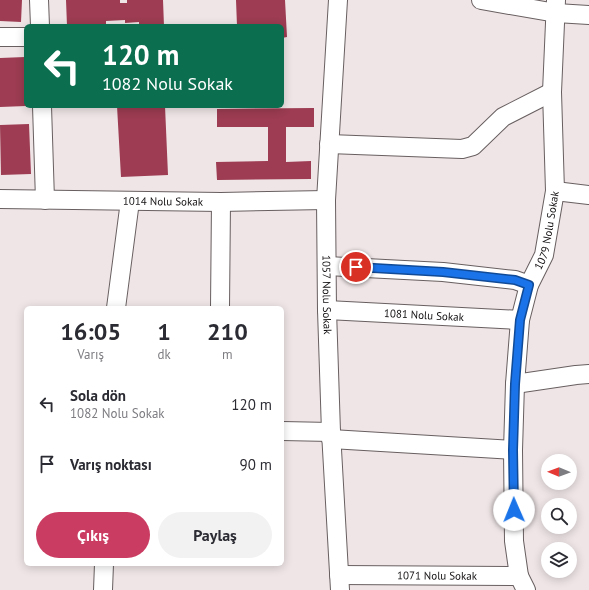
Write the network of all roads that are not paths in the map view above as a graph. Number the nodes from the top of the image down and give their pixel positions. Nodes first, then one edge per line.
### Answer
1 (39, 0) edge
2 (338, 0) edge
3 (481, 0) edge
4 (556, 7) edge
5 (589, 15) edge
6 (40, 24) edge
7 (0, 36) edge
8 (24, 37) edge
9 (552, 92) junction
10 (42, 108) edge
11 (329, 144) junction
12 (555, 191) junction
13 (589, 195) edge
14 (0, 199) edge
15 (46, 200) junction
16 (326, 200) junction
17 (130, 201) junction
18 (221, 202) junction
19 (327, 266) junction
20 (529, 285) junction
21 (116, 306) edge
22 (220, 306) edge
23 (327, 310) junction
24 (520, 320) junction
25 (589, 374) edge
26 (515, 384) junction
27 (284, 431) edge
28 (331, 435) junction
29 (513, 450) junction
30 (104, 566) edge
31 (340, 583) edge
32 (522, 583) edge
33 (103, 590) edge

1 - 6 street
2 - 11 street, 1057 Nolu Sokak
3 - 4 street
4 - 5 street
4 - 9 street, 1079 Nolu Sokak
7 - 8 street
9 - 11 street
9 - 12 street, 1079 Nolu Sokak
10 - 15 street
11 - 16 street, 1057 Nolu Sokak
12 - 13 street
12 - 20 street, 1079 Nolu Sokak
14 - 15 street, 1014 Nolu Sokak
15 - 17 street, 1014 Nolu Sokak
16 - 18 street, 1014 Nolu Sokak
16 - 19 street, 1057 Nolu Sokak
17 - 18 street, 1014 Nolu Sokak
17 - 21 street
18 - 22 street
19 - 20 street
19 - 23 street, 1057 Nolu Sokak
20 - 24 street, 1079 Nolu Sokak
23 - 24 street, 1081 Nolu Sokak
23 - 28 street, 1057 Nolu Sokak
24 - 26 street, 1079 Nolu Sokak
25 - 26 street
26 - 29 street, 1079 Nolu Sokak
27 - 28 street
28 - 29 street
28 - 31 street, 1057 Nolu Sokak
29 - 32 street, 1079 Nolu Sokak
30 - 33 street
31 - 32 street, 1071 Nolu Sokak

